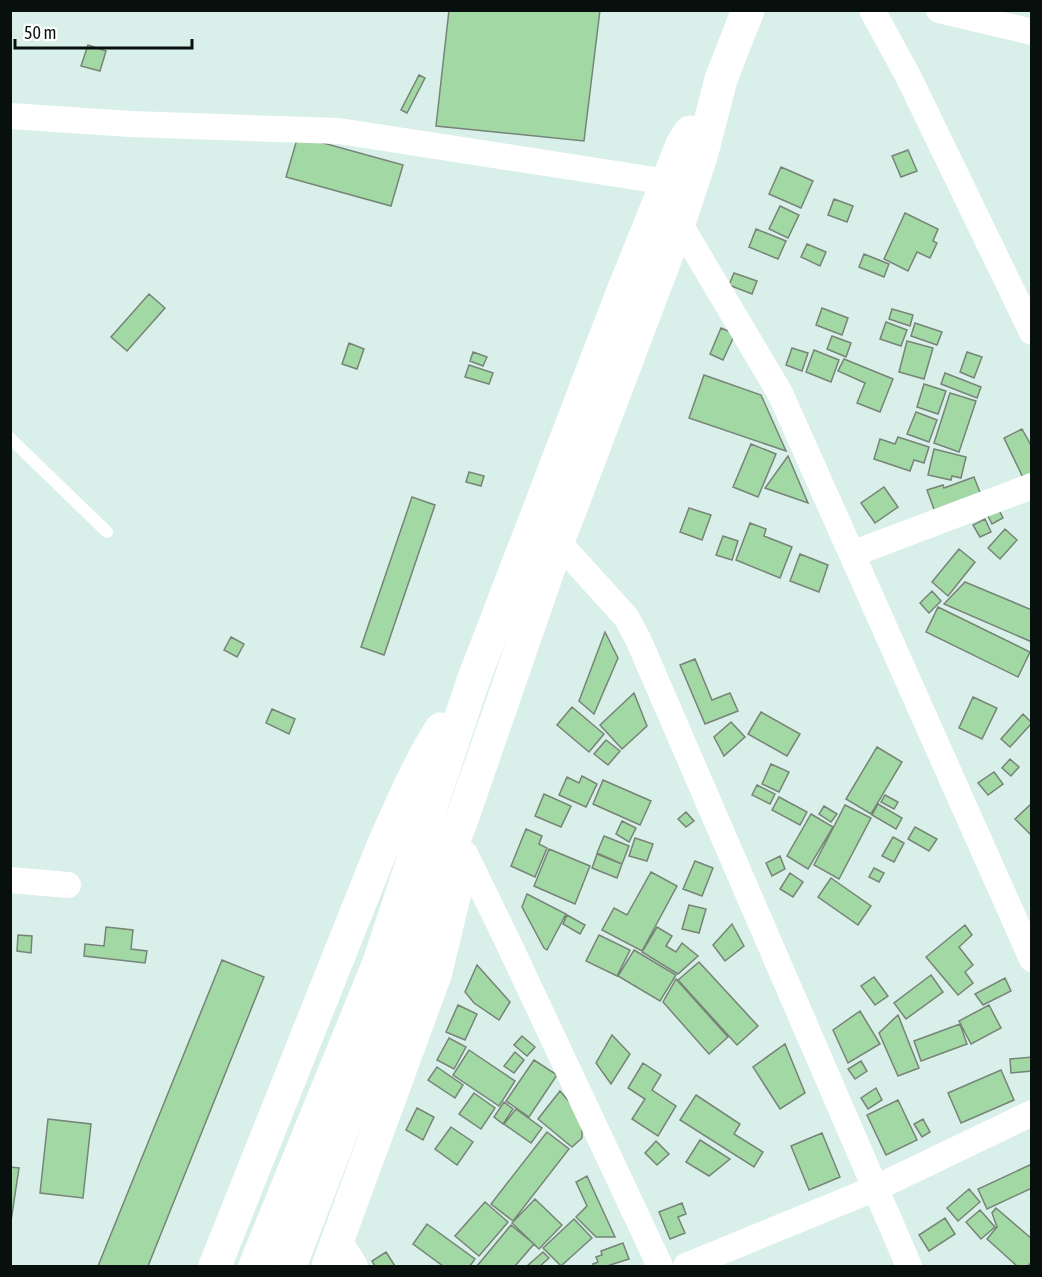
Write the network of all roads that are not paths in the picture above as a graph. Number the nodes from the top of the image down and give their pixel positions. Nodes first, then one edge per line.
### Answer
1 (748, 10) edge
2 (872, 10) edge
3 (939, 10) edge
4 (1032, 32) edge
5 (721, 79) junction
6 (10, 116) edge
7 (668, 182) junction
8 (679, 223) junction
9 (1032, 332) edge
10 (10, 438) edge
11 (1032, 486) edge
12 (107, 532) dead end
13 (558, 542) junction
14 (852, 554) junction
15 (473, 681) junction
16 (461, 822) junction
17 (465, 854) junction
18 (10, 880) edge
19 (68, 885) dead end
20 (1032, 959) edge
21 (390, 971) junction
22 (1032, 1113) edge
23 (876, 1188) junction
24 (333, 1253) edge
25 (215, 1266) edge
26 (255, 1266) edge
27 (290, 1266) edge
28 (355, 1266) edge
29 (660, 1266) edge
30 (686, 1266) edge
31 (909, 1266) edge

1 - 5 highway
2 - 9 street
3 - 4 street
5 - 7 highway
5 - 8 highway
6 - 7 street
7 - 15 highway
8 - 13 highway
8 - 14 street
10 - 12 lane
11 - 14 street
13 - 16 highway
13 - 23 street
14 - 20 street
15 - 21 highway
15 - 25 highway
16 - 17 highway
16 - 21 highway
17 - 24 highway
17 - 29 street
18 - 19 street
21 - 26 highway
21 - 27 highway
22 - 23 street
23 - 30 street
23 - 31 street
24 - 28 street

